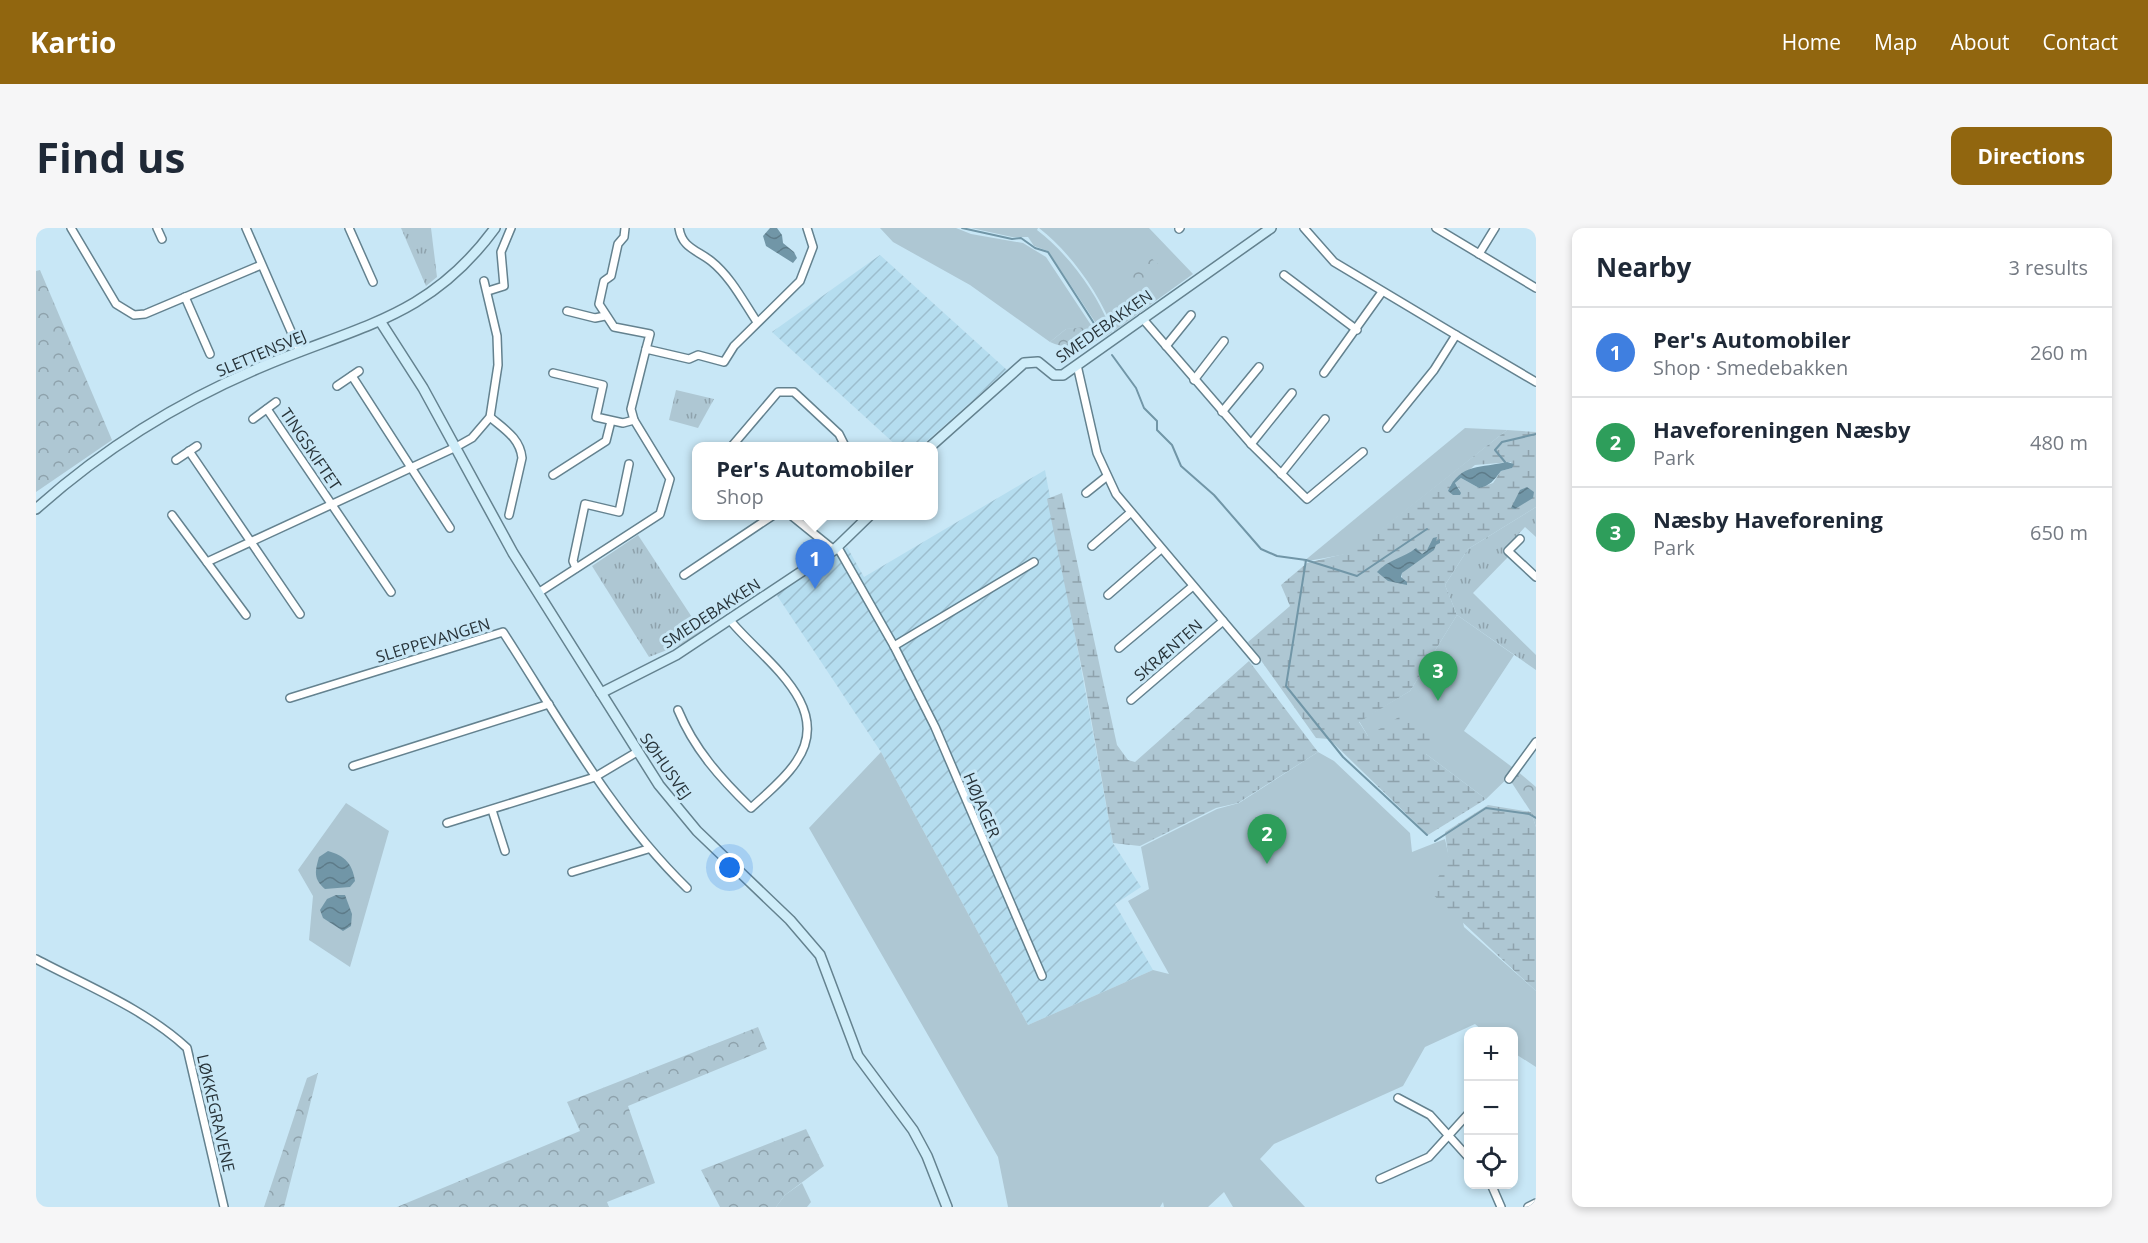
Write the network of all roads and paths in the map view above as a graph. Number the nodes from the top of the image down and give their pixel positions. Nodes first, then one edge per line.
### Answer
1 (71, 228) edge
2 (157, 228) edge
3 (246, 228) edge
4 (349, 228) edge
5 (495, 228) edge
6 (511, 228) edge
7 (625, 228) edge
8 (679, 228) edge
9 (807, 228) edge
10 (1271, 228) edge
11 (1304, 228) edge
12 (1436, 228) edge
13 (1495, 228) edge
14 (162, 239) dead end
15 (1479, 254) junction
16 (261, 265) junction
17 (1284, 275) dead end
18 (484, 281) dead end
19 (373, 282) dead end
20 (1536, 288) edge
21 (488, 291) junction
22 (1382, 292) junction
23 (185, 297) junction
24 (567, 311) dead end
25 (1191, 315) dead end
26 (604, 316) junction
27 (1142, 318) junction
28 (380, 321) junction
29 (757, 322) junction
30 (1357, 330) junction
31 (1456, 335) junction
32 (1224, 341) dead end
33 (1166, 346) junction
34 (646, 349) junction
35 (300, 352) junction
36 (210, 354) dead end
37 (1077, 365) junction
38 (1259, 367) dead end
39 (359, 370) dead end
40 (554, 373) dead end
41 (1324, 373) dead end
42 (352, 376) junction
43 (1194, 380) junction
44 (1536, 382) edge
45 (336, 386) dead end
46 (1292, 393) dead end
47 (276, 402) dead end
48 (267, 409) junction
49 (1222, 412) junction
50 (490, 417) junction
51 (253, 419) dead end
52 (1325, 419) dead end
53 (634, 420) junction
54 (611, 421) junction
55 (1388, 428) dead end
56 (736, 442) edge
57 (843, 442) edge
58 (937, 442) edge
59 (1251, 444) junction
60 (197, 446) dead end
61 (456, 447) junction
62 (189, 451) junction
63 (1363, 452) dead end
64 (176, 460) dead end
65 (629, 464) dead end
66 (412, 467) junction
67 (1281, 474) junction
68 (553, 475) dead end
69 (1106, 477) junction
70 (1086, 493) dead end
71 (333, 504) junction
72 (36, 508) edge
73 (1130, 513) junction
74 (509, 515) dead end
75 (172, 516) dead end
76 (766, 520) edge
77 (797, 520) edge
78 (865, 520) edge
79 (450, 528) dead end
80 (1520, 539) dead end
81 (251, 542) junction
82 (1092, 546) dead end
83 (835, 548) junction
84 (1161, 549) junction
85 (207, 562) junction
86 (1034, 562) dead end
87 (576, 568) junction
88 (684, 575) dead end
89 (1536, 577) edge
90 (1193, 586) junction
91 (391, 592) dead end
92 (538, 593) junction
93 (1108, 595) dead end
94 (300, 614) dead end
95 (246, 615) dead end
96 (729, 619) junction
97 (1222, 621) junction
98 (894, 646) junction
99 (1119, 648) dead end
100 (1256, 660) dead end
101 (601, 693) junction
102 (290, 698) dead end
103 (1131, 700) dead end
104 (549, 704) junction
105 (678, 710) dead end
106 (1536, 742) edge
107 (637, 752) junction
108 (353, 766) dead end
109 (595, 777) junction
110 (1509, 778) dead end
111 (492, 810) junction
112 (447, 824) dead end
113 (648, 849) junction
114 (505, 851) dead end
115 (572, 872) dead end
116 (687, 888) dead end
117 (36, 959) edge
118 (1042, 976) dead end
119 (1398, 1098) dead end
120 (1464, 1118) edge
121 (1447, 1134) junction
122 (1464, 1153) edge
123 (1380, 1179) dead end
124 (1493, 1189) edge
125 (1536, 1203) edge
126 (224, 1207) edge
127 (947, 1207) edge
128 (1501, 1207) edge
129 (1528, 1207) edge

1 - 23 street
2 - 14 street
3 - 16 street
4 - 19 street
5 - 28 street, SLETTENSVEJ
6 - 21 street
7 - 26 street
8 - 29 street
9 - 29 street
10 - 27 street, SMEDEBAKKEN
11 - 22 street
12 - 15 street
13 - 15 street
15 - 20 street
16 - 23 street
16 - 35 street
17 - 30 street
18 - 21 street
21 - 50 street
22 - 30 street
22 - 31 street
23 - 36 street
24 - 26 street
25 - 33 street
26 - 34 street
27 - 33 street
27 - 37 street, SMEDEBAKKEN
28 - 35 street, SLETTENSVEJ
28 - 61 street, SØHUSVEJ
29 - 34 street
30 - 41 street
31 - 44 street
31 - 55 street
32 - 43 street
33 - 43 street
34 - 53 street
35 - 72 street, SLETTENSVEJ
37 - 58 street, SMEDEBAKKEN
37 - 69 street, SKRÆNTEN
38 - 49 street
39 - 42 street
40 - 54 street
42 - 45 street
42 - 66 street
43 - 49 street
46 - 59 street
47 - 48 street, TINGSKIFTET
48 - 51 street, TINGSKIFTET
48 - 71 street, TINGSKIFTET
49 - 59 street
50 - 61 street, TINGSKIFTET
50 - 74 street
52 - 67 street
53 - 54 street
53 - 87 street
54 - 68 street
56 - 57 street
59 - 67 street
60 - 62 street
61 - 66 street, TINGSKIFTET
61 - 92 street, SØHUSVEJ
62 - 64 street
62 - 81 street
63 - 67 street
65 - 87 street
66 - 71 street, TINGSKIFTET
66 - 79 street
69 - 70 street
69 - 73 street, SKRÆNTEN
71 - 81 street, TINGSKIFTET
71 - 91 street, TINGSKIFTET
73 - 82 street
73 - 84 street, SKRÆNTEN
75 - 85 street
76 - 88 street
77 - 83 street
78 - 83 street, SMEDEBAKKEN
80 - 89 street
81 - 85 street, TINGSKIFTET
81 - 94 street
83 - 96 street, SMEDEBAKKEN
83 - 98 street, HØJAGER
84 - 90 street, SKRÆNTEN
84 - 93 street
85 - 95 street
86 - 98 street
87 - 92 street
90 - 97 street, SKRÆNTEN
90 - 99 street, SKRÆNTEN
92 - 101 street, SØHUSVEJ
96 - 101 street, SMEDEBAKKEN
96 - 105 street
97 - 100 street, SKRÆNTEN
97 - 103 street, SKRÆNTEN
98 - 118 street, HØJAGER
101 - 107 street, SØHUSVEJ
102 - 104 street, SLEPPEVANGEN
104 - 108 street
104 - 109 street, SLEPPEVANGEN
106 - 110 street
107 - 109 street
107 - 127 street, SØHUSVEJ
109 - 111 street
109 - 113 street, SLEPPEVANGEN
111 - 112 street
111 - 114 street
113 - 115 street
113 - 116 street, SLEPPEVANGEN
117 - 126 street, LØKKEGRAVENE
119 - 121 street
120 - 121 street
121 - 122 street
121 - 123 street
124 - 128 street
125 - 129 street

